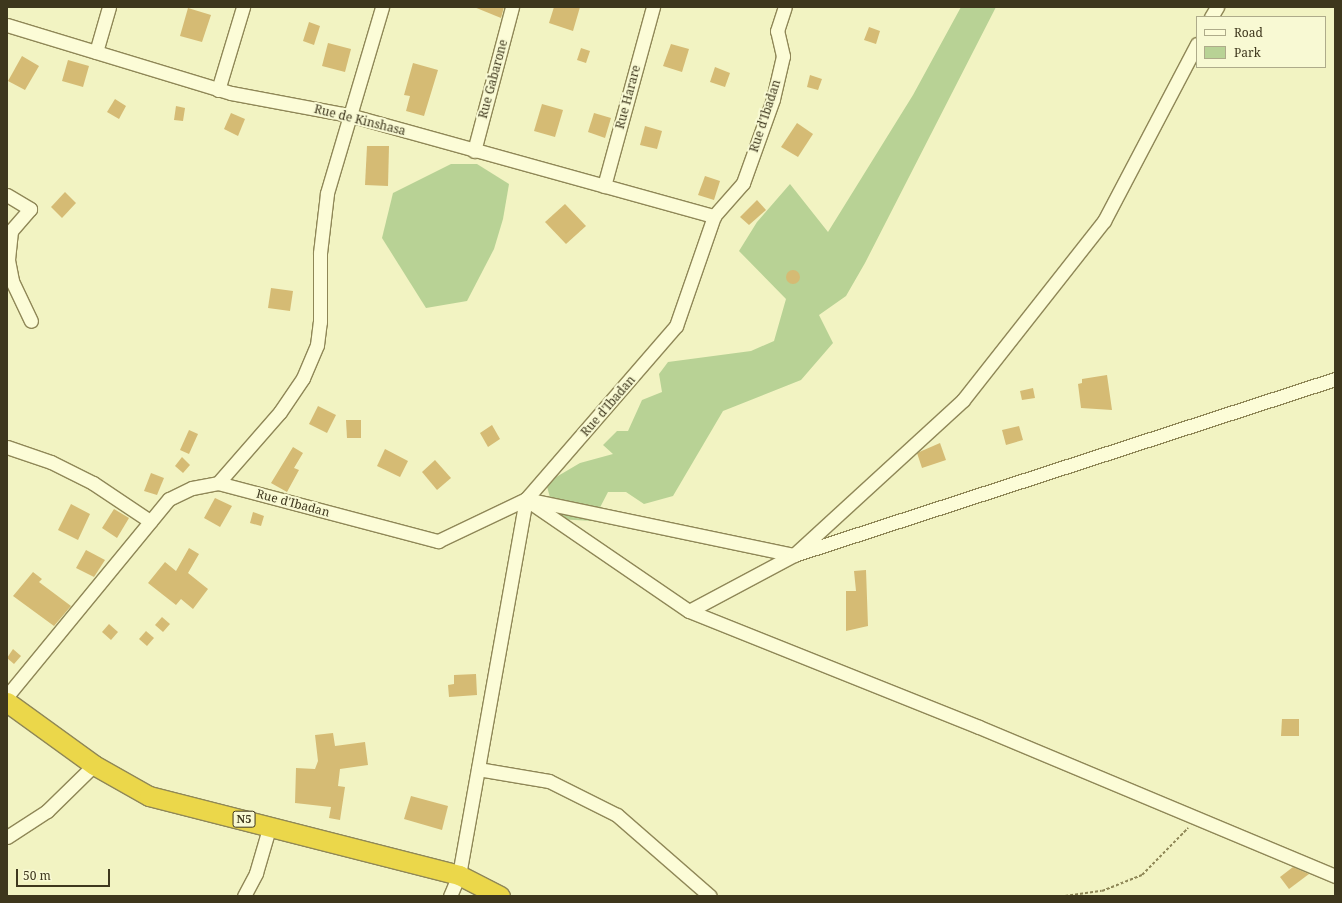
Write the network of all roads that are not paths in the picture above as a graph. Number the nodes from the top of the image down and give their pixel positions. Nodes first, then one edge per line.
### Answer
1 (109, 7) edge
2 (243, 7) edge
3 (382, 7) edge
4 (512, 7) edge
5 (653, 7) edge
6 (785, 7) edge
7 (1217, 7) edge
8 (1212, 16) edge
9 (7, 25) edge
10 (1196, 46) edge
11 (96, 52) junction
12 (218, 90) junction
13 (350, 115) junction
14 (474, 151) junction
15 (604, 186) junction
16 (7, 195) edge
17 (714, 216) junction
18 (32, 321) dead end
19 (1335, 378) edge
20 (7, 447) edge
21 (218, 483) junction
22 (526, 499) junction
23 (150, 522) junction
24 (794, 554) junction
25 (689, 612) junction
26 (7, 696) edge
27 (7, 702) edge
28 (94, 765) junction
29 (478, 769) junction
30 (270, 825) junction
31 (7, 837) edge
32 (459, 875) junction
33 (1335, 876) edge
34 (244, 896) edge
35 (450, 896) edge
36 (500, 896) edge
37 (710, 896) edge

1 - 11 street
2 - 12 street
3 - 13 street
4 - 14 street, Rue Gabarone
5 - 15 street, Rue Harare
6 - 17 street, Rue d'Ibadan
7 - 8 street
9 - 11 street, Rue de Kinshasa
10 - 24 street
11 - 12 street, Rue de Kinshasa
12 - 13 street, Rue de Kinshasa
13 - 14 street, Rue de Kinshasa
13 - 21 street
14 - 15 street, Rue de Kinshasa
15 - 17 street, Rue de Kinshasa
16 - 18 street
17 - 22 street, Rue d'Ibadan
19 - 24 street
20 - 23 street
21 - 22 street, Rue d'Ibadan
21 - 23 street
22 - 24 street
22 - 25 street
22 - 29 street
23 - 26 street
24 - 25 street
25 - 33 street
27 - 28 highway, N5
28 - 30 highway, N5
28 - 31 street
29 - 32 street
29 - 37 street
30 - 32 highway, N5
30 - 34 street
32 - 35 street
32 - 36 highway, N5

